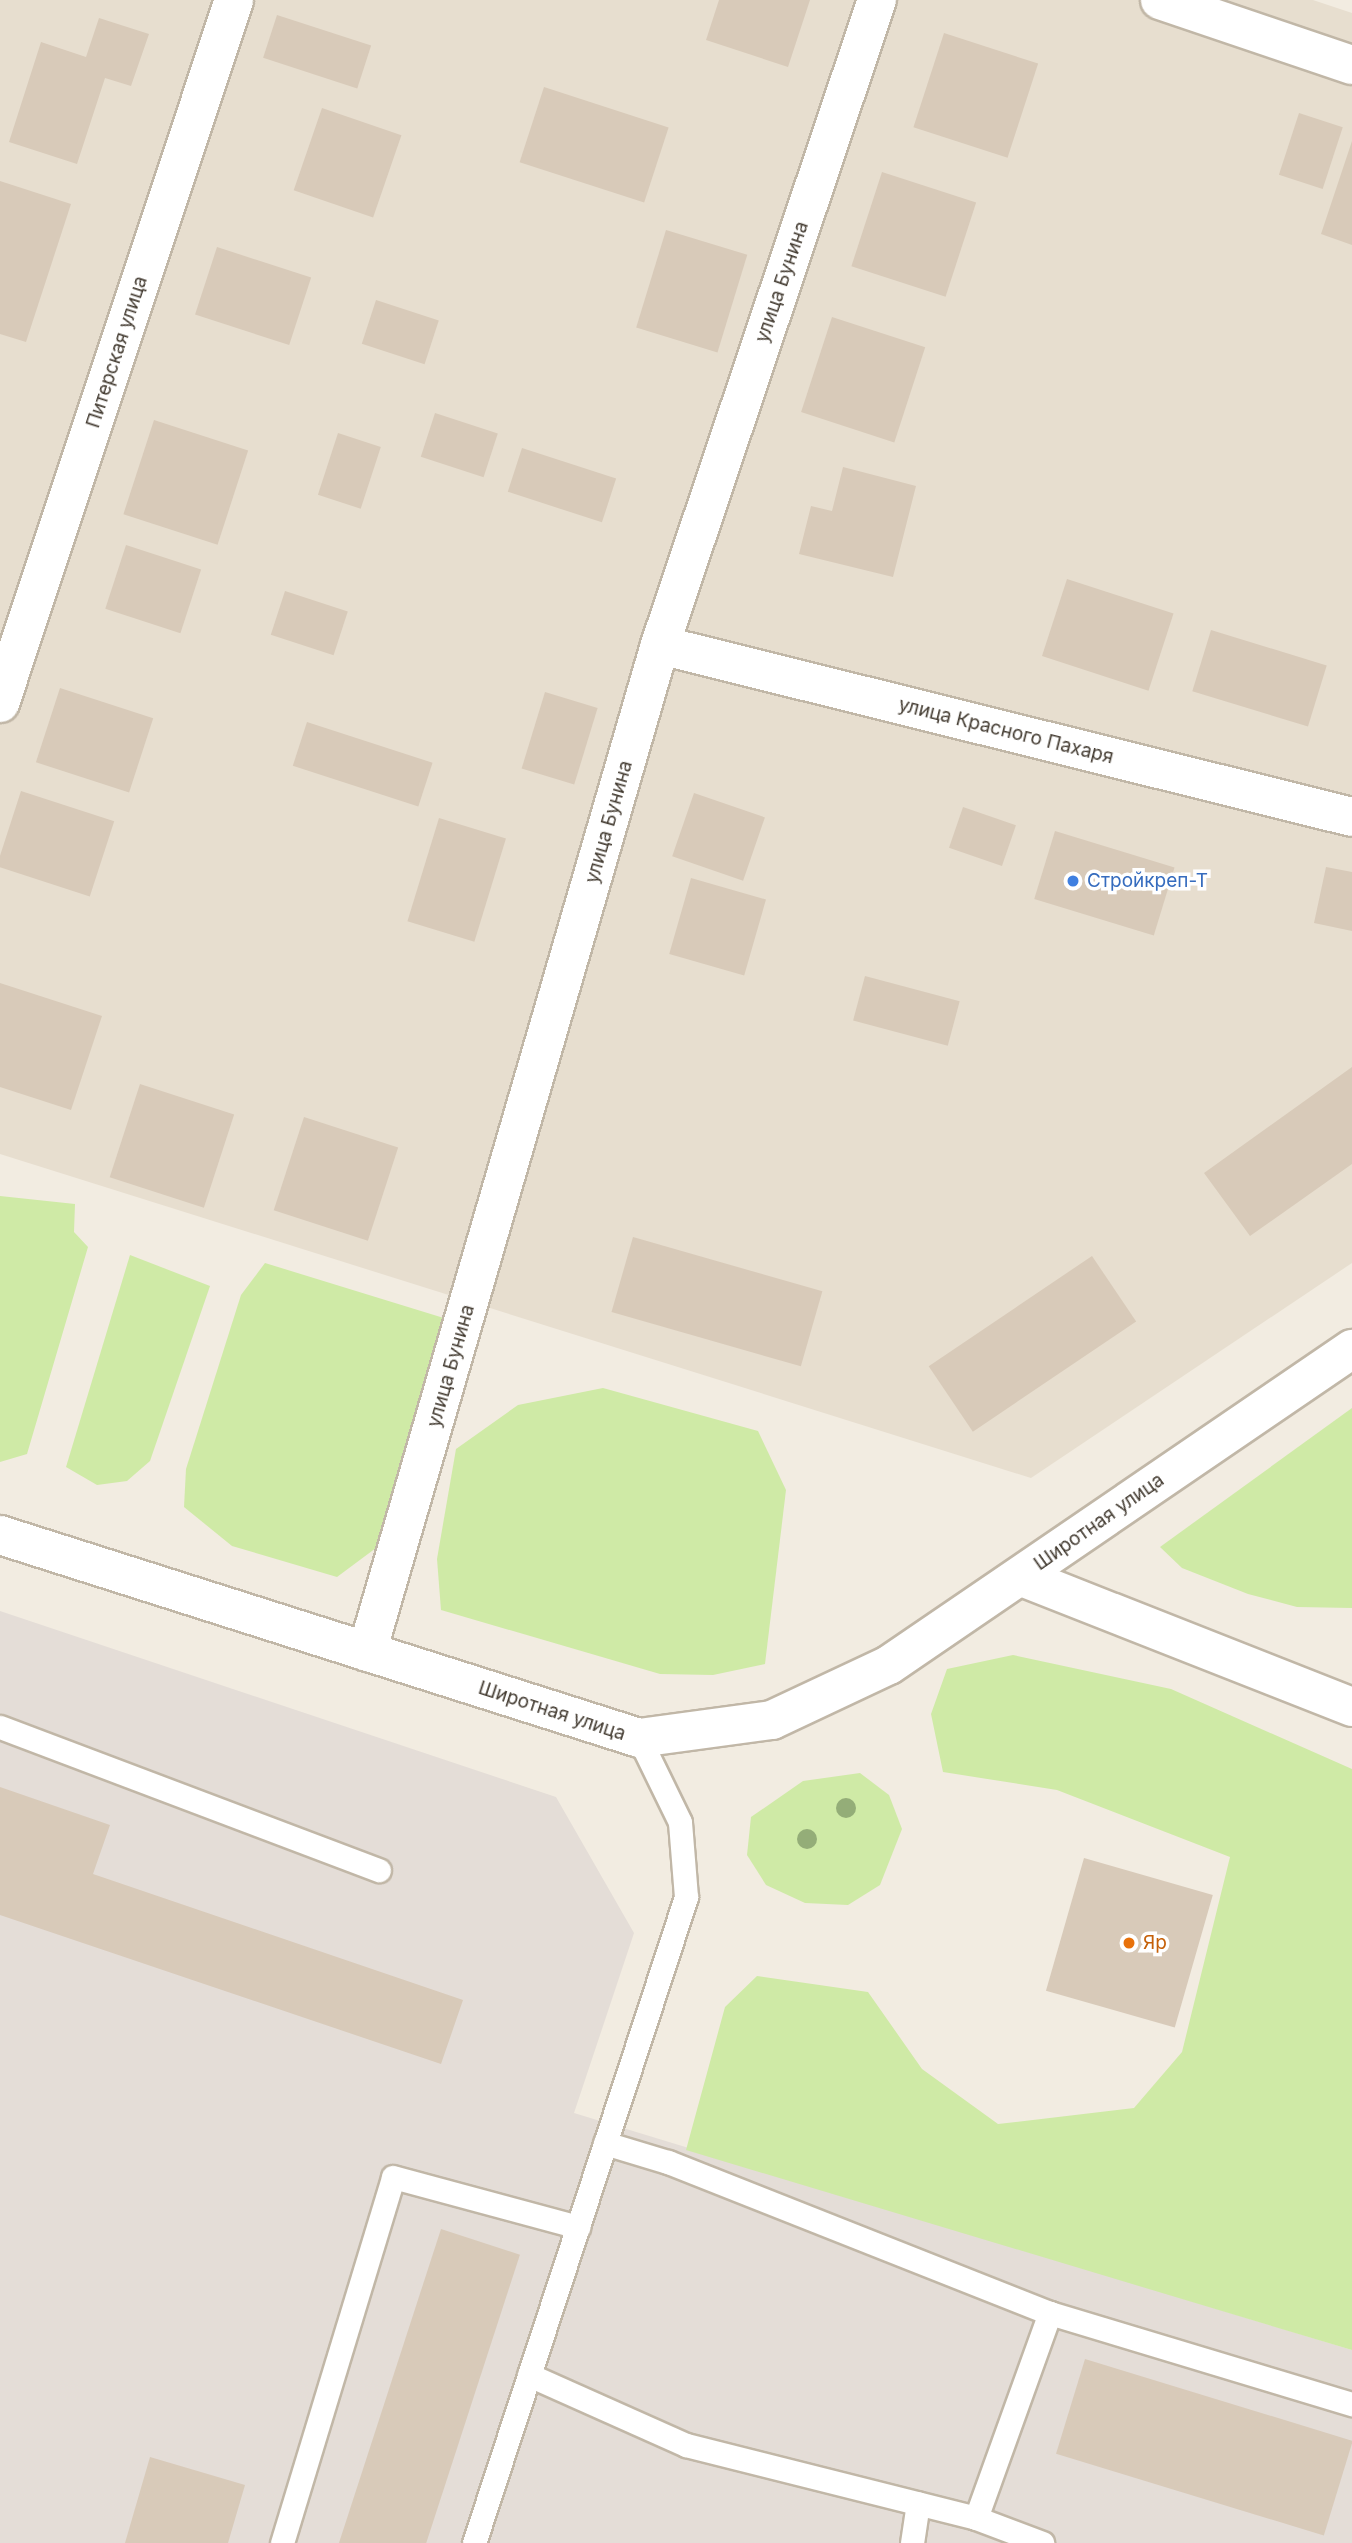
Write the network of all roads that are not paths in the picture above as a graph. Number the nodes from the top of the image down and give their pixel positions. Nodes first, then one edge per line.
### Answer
1 (234, 0) edge
2 (877, 0) edge
3 (1160, 0) edge
4 (1352, 65) edge
5 (660, 645) junction
6 (0, 704) edge
7 (1352, 817) edge
8 (1352, 1349) edge
9 (0, 1535) edge
10 (1022, 1577) junction
11 (368, 1652) junction
12 (1352, 1707) edge
13 (0, 1727) edge
14 (639, 1738) junction
15 (379, 1870) dead end
16 (605, 2143) junction
17 (578, 2227) junction
18 (1050, 2313) junction
19 (529, 2375) junction
20 (1352, 2404) edge
21 (918, 2503) junction
22 (976, 2518) junction
23 (282, 2543) edge
24 (474, 2543) edge
25 (912, 2543) edge
26 (1042, 2543) edge

1 - 6 street, Питерская улица
2 - 5 street, улица Бунина
3 - 4 street
5 - 7 street, улица Красного Пахаря
5 - 11 street, улица Бунина
8 - 10 street, Широтная улица
9 - 11 street, Широтная улица
10 - 12 street
10 - 14 street, Широтная улица
11 - 14 street, Широтная улица
13 - 15 lane
14 - 16 lane
16 - 17 lane
16 - 18 lane
17 - 19 lane
17 - 23 lane
18 - 20 lane
18 - 22 lane
19 - 21 lane
19 - 24 lane
21 - 22 lane
21 - 25 lane
22 - 26 lane

